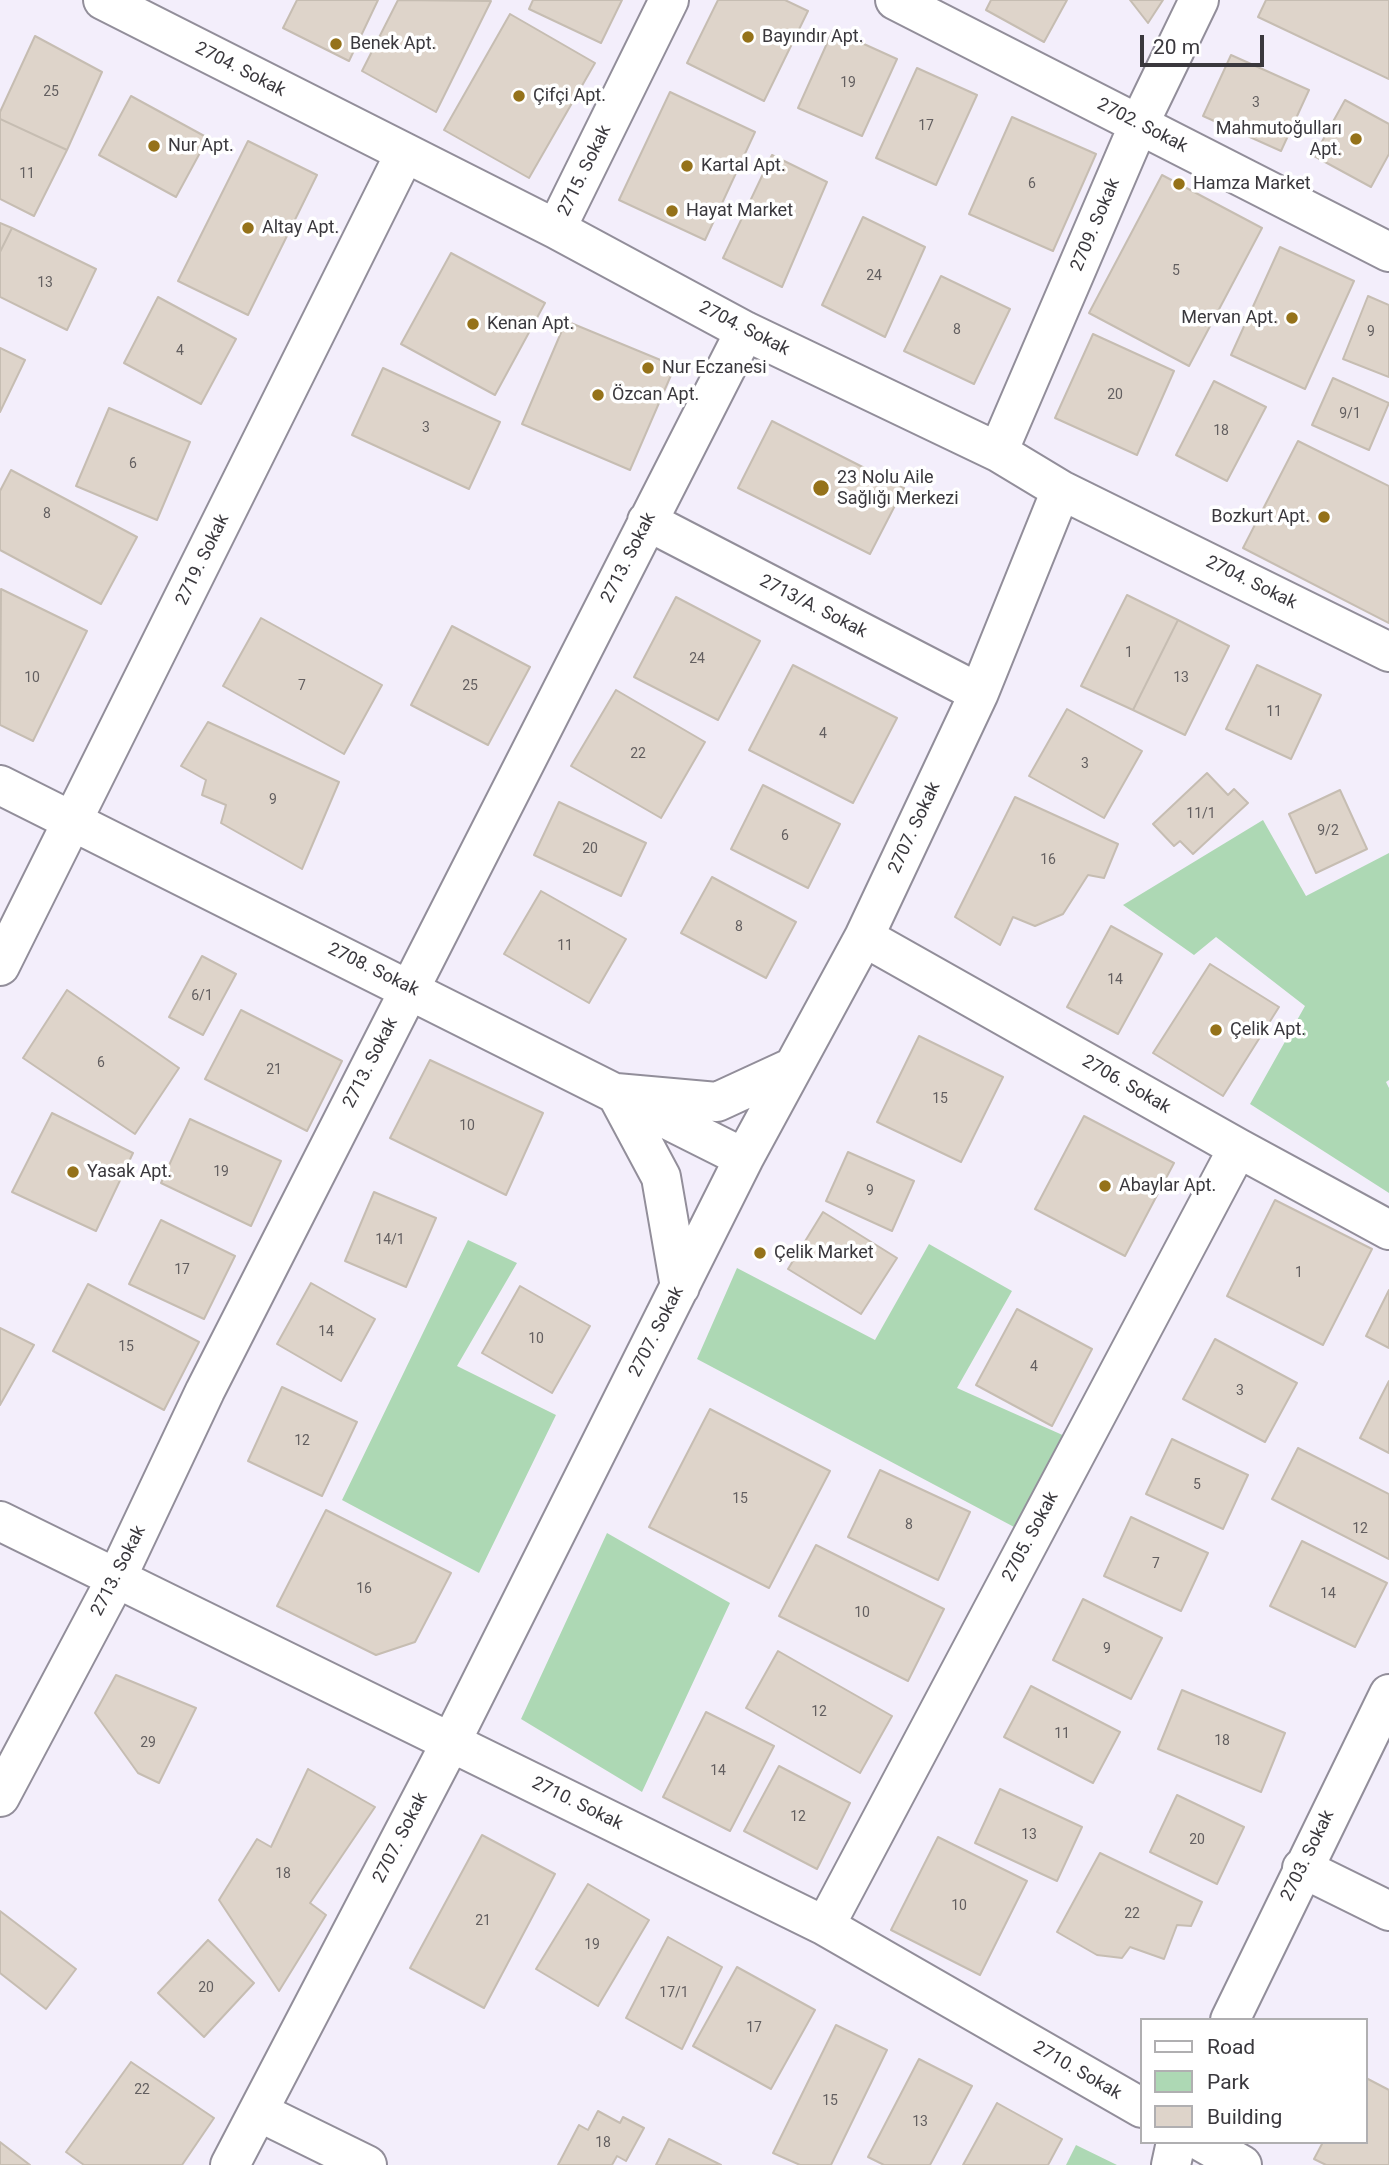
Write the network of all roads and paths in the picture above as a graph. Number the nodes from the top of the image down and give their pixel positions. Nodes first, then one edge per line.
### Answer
1 (103, 0) edge
2 (669, 0) edge
3 (895, 0) edge
4 (1199, 0) edge
5 (1139, 124) junction
6 (405, 153) junction
7 (556, 229) junction
8 (1389, 253) edge
9 (745, 331) junction
10 (998, 452) junction
11 (1061, 489) junction
12 (648, 522) junction
13 (1389, 652) edge
14 (979, 693) junction
15 (0, 785) edge
16 (74, 822) junction
17 (864, 937) junction
18 (0, 966) edge
19 (409, 988) junction
20 (793, 1067) junction
21 (616, 1093) junction
22 (1238, 1148) junction
23 (744, 1158) junction
24 (1389, 1230) edge
25 (680, 1287) junction
26 (0, 1521) edge
27 (117, 1577) junction
28 (1389, 1694) edge
29 (451, 1742) junction
30 (0, 1797) edge
31 (1302, 1868) junction
32 (1389, 1911) edge
33 (825, 1926) junction
34 (1231, 2018) edge
35 (1140, 2107) edge
36 (260, 2112) junction
37 (1176, 2144) edge
38 (1205, 2144) edge
39 (230, 2165) edge
40 (367, 2165) edge
41 (1171, 2165) edge
42 (1242, 2165) edge

1 - 6 street, 2704. Sokak
2 - 7 street, 2715. Sokak
3 - 5 street, 2702. Sokak
4 - 5 street, 2709. Sokak
5 - 8 street, 2702. Sokak
5 - 10 street, 2709. Sokak
6 - 7 street, 2704. Sokak
6 - 16 street, 2719. Sokak
7 - 9 street, 2704. Sokak
9 - 10 street, 2704. Sokak
9 - 12 street, 2713. Sokak
10 - 11 street, 2704. Sokak
11 - 13 street, 2704. Sokak
11 - 14 street, 2707. Sokak
12 - 14 street, 2713/A. Sokak
12 - 19 street, 2713. Sokak
14 - 17 street, 2707. Sokak
15 - 16 street, 2708. Sokak
16 - 18 street, 2719. Sokak
16 - 19 street, 2708. Sokak
17 - 20 street, 2707. Sokak
17 - 22 street, 2706. Sokak
19 - 21 street, 2708. Sokak
19 - 27 street, 2713. Sokak
20 - 21 street
20 - 23 street, 2707. Sokak
21 - 23 street, 2708. Sokak
21 - 25 street
22 - 24 street, 2706. Sokak
22 - 33 street, 2705. Sokak
23 - 25 street, 2707. Sokak
25 - 29 street, 2707. Sokak
26 - 27 street, 2710. Sokak
27 - 29 street, 2710. Sokak
27 - 30 street, 2713. Sokak
28 - 31 street, 2703. Sokak
29 - 33 street, 2710. Sokak
29 - 36 street, 2707. Sokak
31 - 32 street
31 - 34 street, 2703. Sokak
33 - 35 street, 2710. Sokak
36 - 39 street, 2707. Sokak
36 - 40 street
37 - 41 street
38 - 42 street

